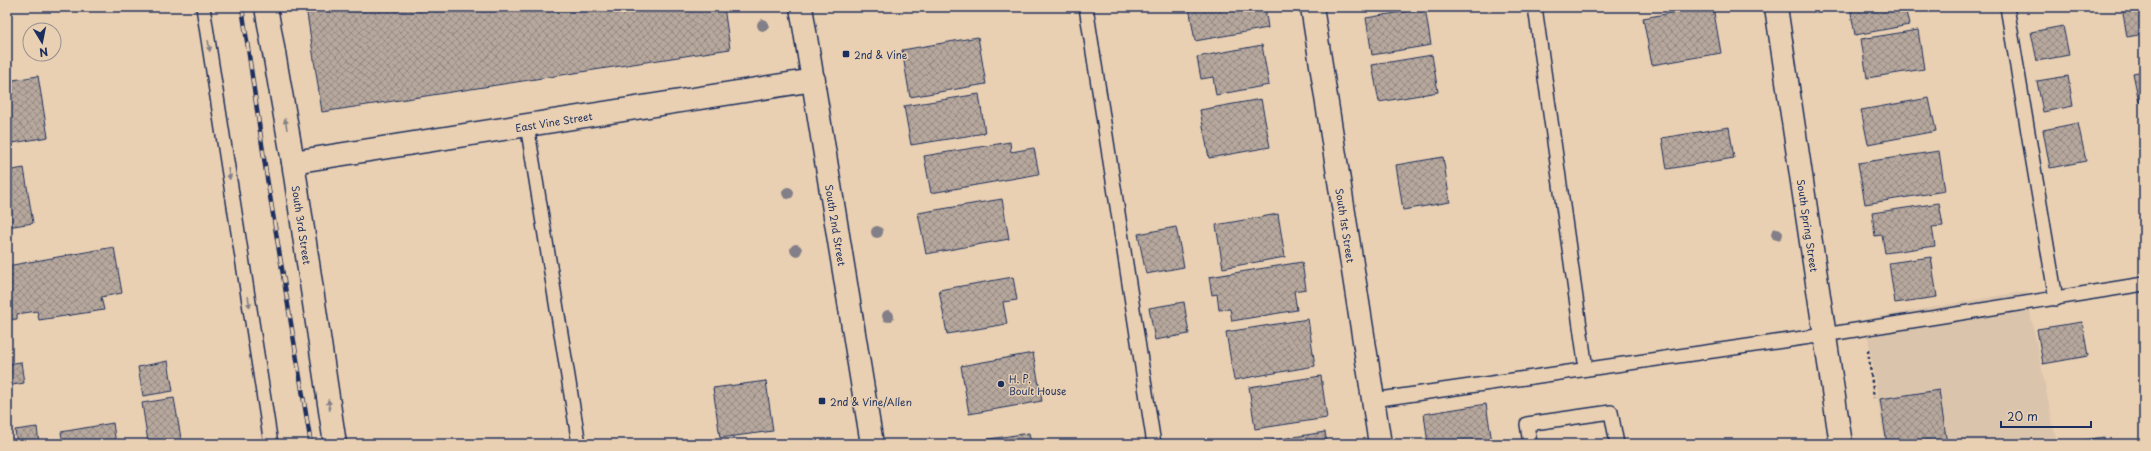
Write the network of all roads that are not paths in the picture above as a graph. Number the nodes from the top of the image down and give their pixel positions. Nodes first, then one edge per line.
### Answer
1 (203, 7) edge
2 (266, 7) edge
3 (801, 7) edge
4 (1086, 7) edge
5 (1312, 7) edge
6 (1535, 7) edge
7 (1776, 7) edge
8 (2007, 7) edge
9 (814, 80) junction
10 (527, 125) junction
11 (293, 162) junction
12 (2144, 284) edge
13 (2056, 299) junction
14 (1824, 335) junction
15 (1586, 369) junction
16 (1373, 400) junction
17 (271, 444) edge
18 (335, 444) edge
19 (579, 444) edge
20 (872, 444) edge
21 (1154, 444) edge
22 (1380, 444) edge
23 (1530, 444) edge
24 (1617, 444) edge
25 (1841, 444) edge

1 -> 17 lane
11 -> 2 street, South 3rd Street
3 - 9 street, South 2nd Street
4 - 21 lane
5 - 16 street, South 1st Street
6 - 15 lane
7 - 14 street, South Spring Street
8 - 13 lane
9 - 10 street, East Vine Street
9 - 20 street, South 2nd Street
10 - 11 street, East Vine Street
10 - 19 lane
18 -> 11 street, South 3rd Street
12 - 13 lane
13 - 14 lane
14 - 15 lane
14 - 25 street, South Spring Street
15 - 16 lane
16 - 22 street, South 1st Street
23 - 24 lane

